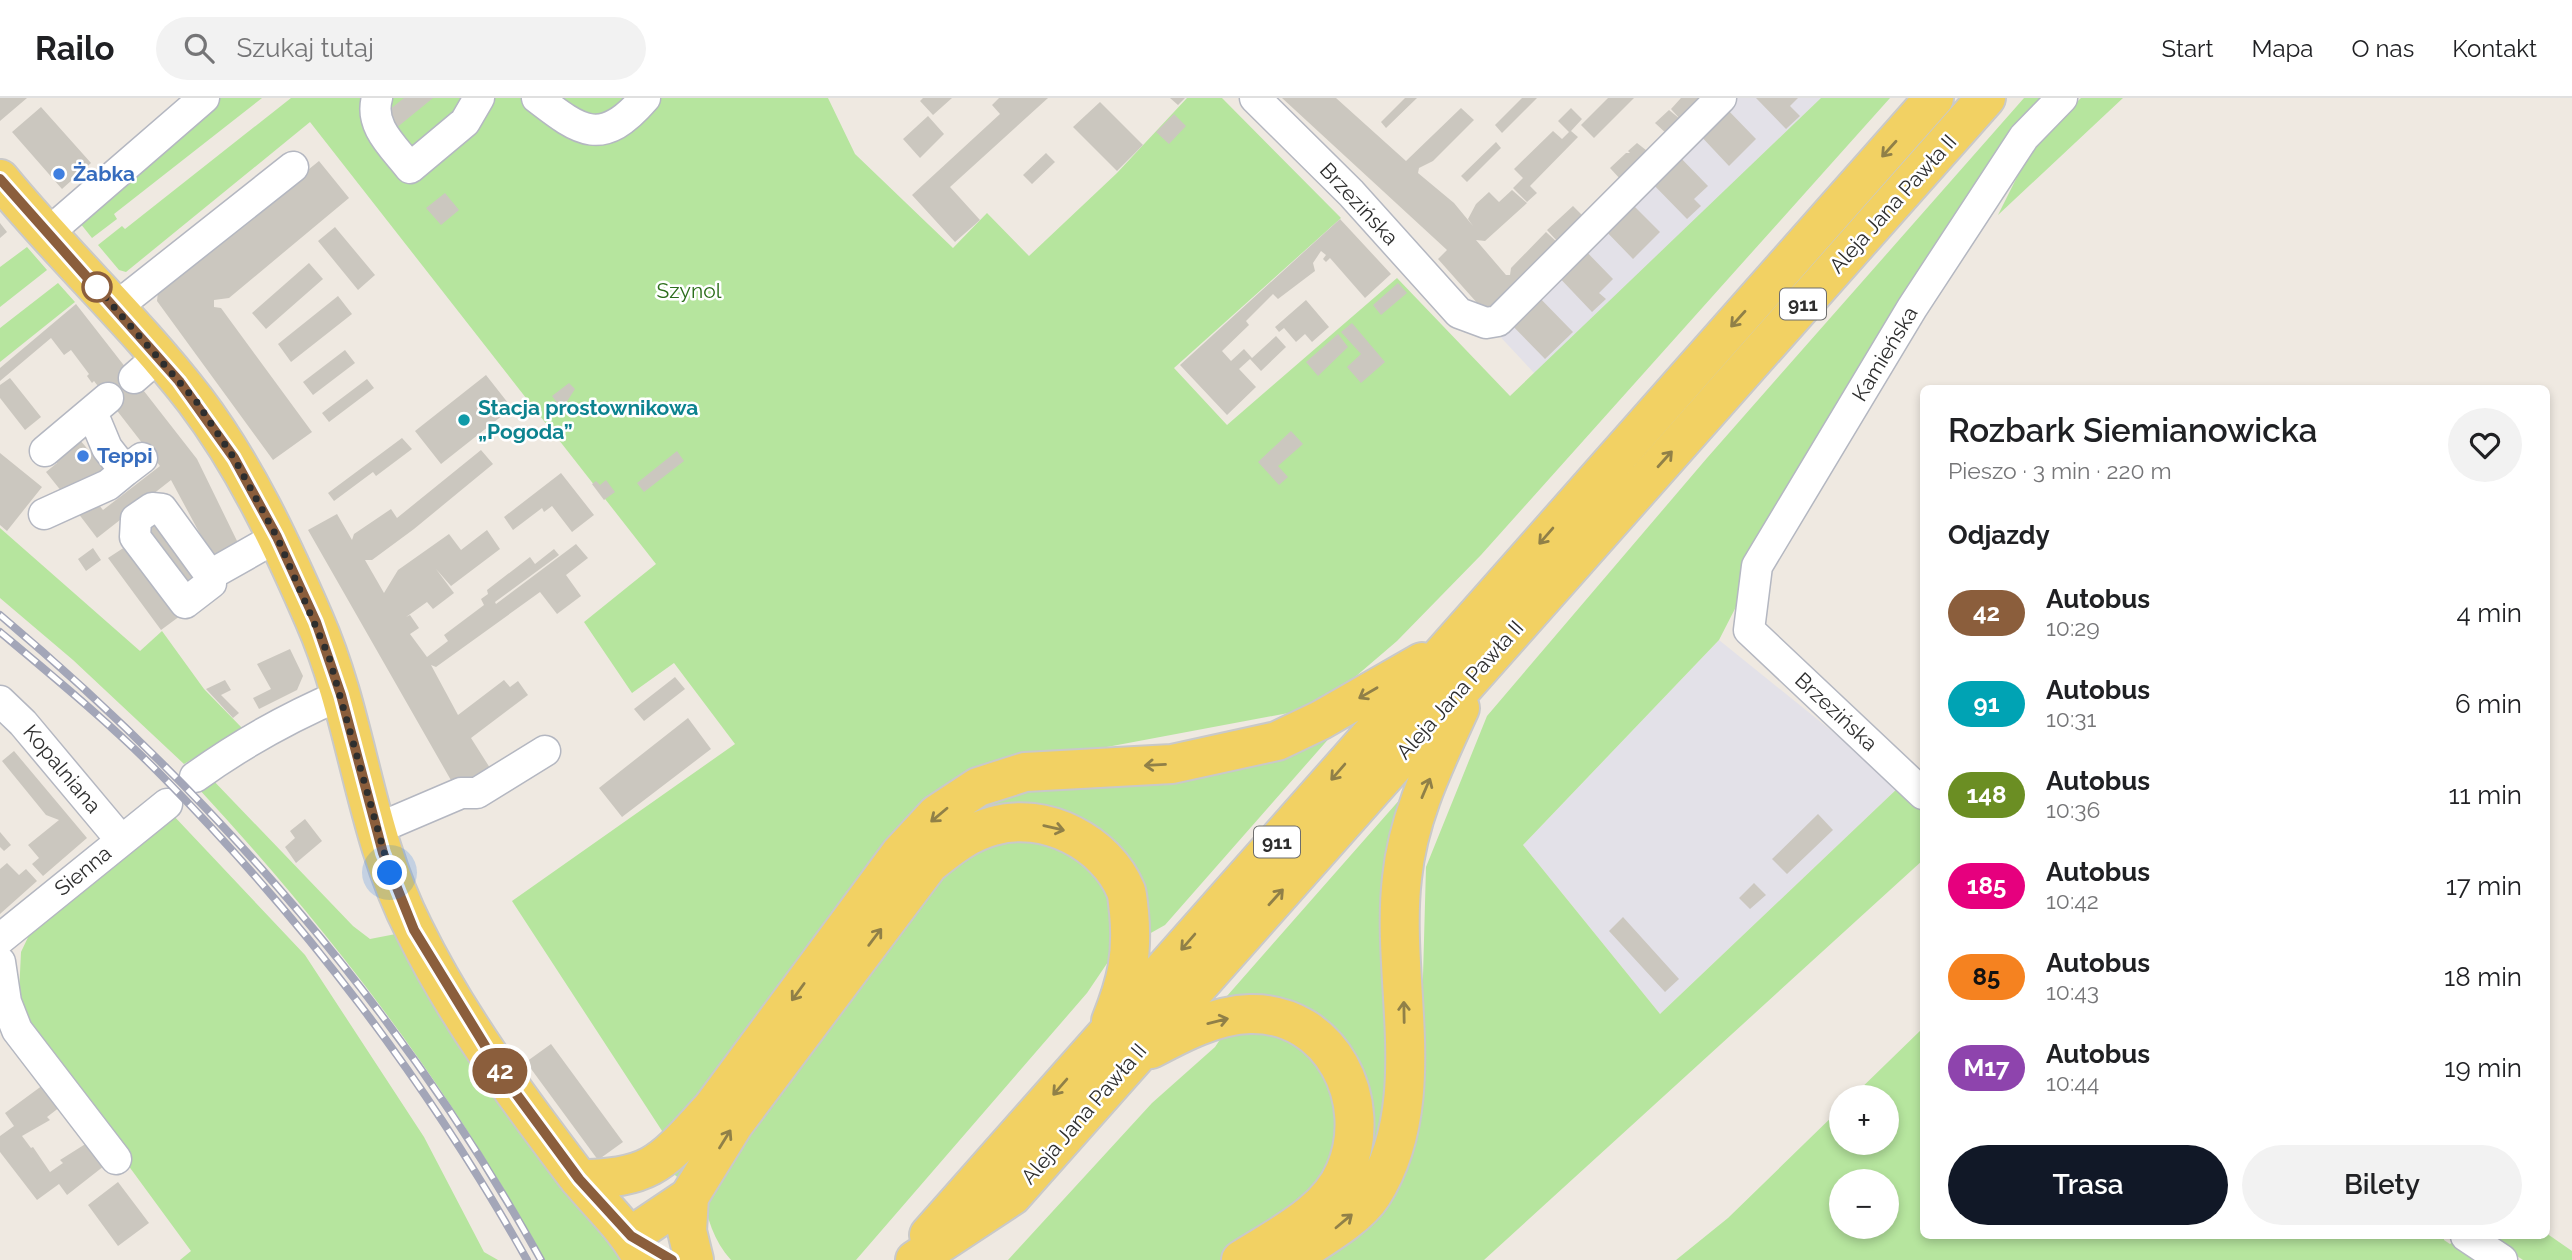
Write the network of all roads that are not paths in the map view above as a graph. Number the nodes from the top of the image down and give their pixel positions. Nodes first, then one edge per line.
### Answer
1 (204, 98) edge
2 (377, 98) edge
3 (479, 98) edge
4 (537, 98) edge
5 (645, 98) edge
6 (1255, 98) edge
7 (1721, 98) edge
8 (1934, 98) edge
9 (1986, 98) edge
10 (2063, 98) edge
11 (293, 167) dead end
12 (0, 179) edge
13 (48, 233) junction
14 (115, 308) junction
15 (45, 451) dead end
16 (44, 514) dead end
17 (277, 537) junction
18 (211, 575) dead end
19 (1749, 630) joint
20 (1448, 648) junction
21 (1477, 672) junction
22 (341, 695) junction
23 (0, 701) edge
24 (545, 751) dead end
25 (195, 777) dead end
26 (1920, 791) edge
27 (167, 804) dead end
28 (393, 822) dead end
29 (121, 840) junction
30 (0, 939) edge
31 (0, 962) edge
32 (1119, 1047) junction
33 (116, 1159) dead end
34 (652, 1168) junction
35 (579, 1179) junction
36 (689, 1197) junction
37 (2470, 1239) edge
38 (637, 1248) edge
39 (672, 1260) edge
40 (694, 1260) edge
41 (907, 1260) edge
42 (915, 1260) edge
43 (1241, 1260) edge
44 (1288, 1260) edge
45 (2502, 1260) edge

1 - 13 street
2 - 3 street
4 - 5 street
6 - 7 street, Brzezińska
8 -> 20 main road, Aleja Jana Pawła II / 911
21 -> 9 main road, Aleja Jana Pawła II / 911
10 - 19 street, Kamieńska
11 - 14 street
12 - 13 main road
13 - 14 main road
14 - 17 main road
15 - 16 street
17 - 18 street
17 - 22 main road
19 - 26 street, Brzezińska
20 -> 32 main road, Aleja Jana Pawła II / 911
20 -> 34 main road
32 -> 21 main road, Aleja Jana Pawła II / 911
44 -> 21 main road
22 - 25 street
22 - 35 main road
23 - 29 street, Kopalniana
24 - 28 street
27 - 29 street, Sienna
29 - 30 street, Sienna
31 - 33 street
36 -> 32 main road
32 -> 41 main road, Aleja Jana Pawła II / 911
32 - 42 main road, Aleja Jana Pawła II / 911
32 -> 43 main road
34 - 35 main road
34 - 38 main road
35 - 38 main road
36 - 38 main road
36 - 40 main road
37 - 45 street
38 - 39 main road

